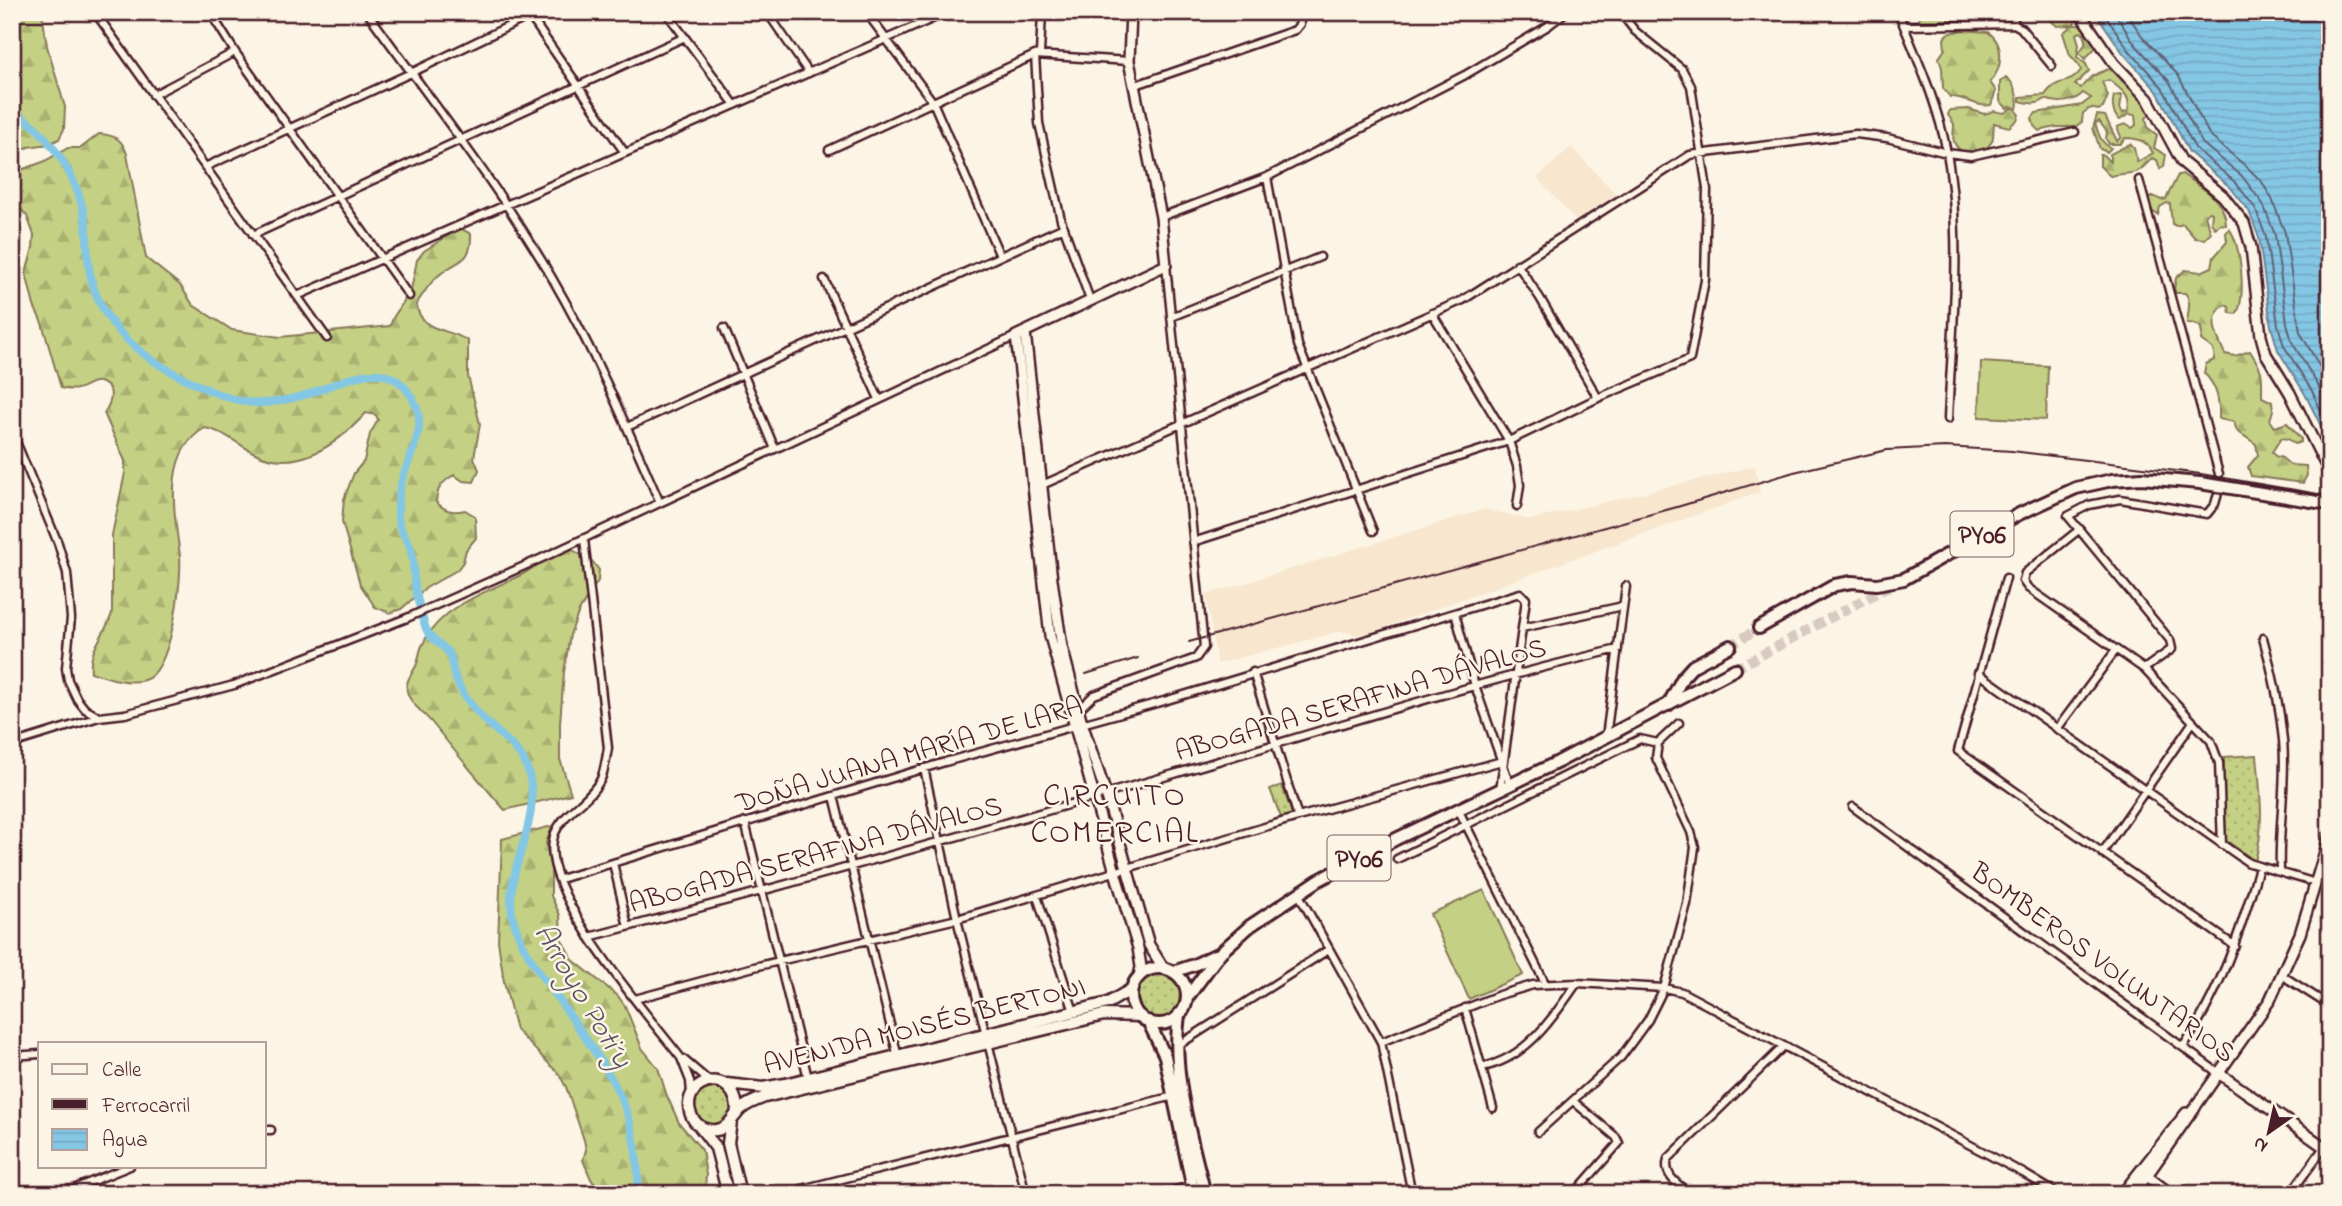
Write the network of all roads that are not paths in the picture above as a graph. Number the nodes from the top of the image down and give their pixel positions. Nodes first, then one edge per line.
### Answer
1 (209, 12) edge
2 (368, 12) edge
3 (538, 12) edge
4 (666, 12) edge
5 (766, 12) edge
6 (866, 12) edge
7 (948, 12) edge
8 (1042, 12) edge
9 (1131, 12) edge
10 (1299, 12) edge
11 (1566, 12) edge
12 (1620, 12) edge
13 (1898, 12) edge
14 (2014, 12) edge
15 (2079, 12) edge
16 (529, 14) edge
17 (97, 15) dead end
18 (2014, 23) junction
19 (1904, 26) junction
20 (685, 37) junction
21 (886, 40) junction
22 (235, 52) junction
23 (1035, 55) junction
24 (1129, 61) junction
25 (2052, 66) dead end
26 (809, 73) junction
27 (411, 74) junction
28 (579, 86) junction
29 (1133, 86) junction
30 (153, 94) junction
31 (933, 102) junction
32 (735, 106) junction
33 (290, 128) junction
34 (2075, 132) dead end
35 (460, 141) junction
36 (829, 150) dead end
37 (625, 153) junction
38 (1703, 153) junction
39 (1947, 153) junction
40 (205, 167) junction
41 (1267, 177) junction
42 (2139, 180) dead end
43 (339, 197) junction
44 (506, 205) junction
45 (1161, 217) junction
46 (1064, 227) junction
47 (253, 235) junction
48 (1000, 256) junction
49 (1320, 257) dead end
50 (382, 259) junction
51 (1517, 264) junction
52 (1166, 265) junction
53 (1285, 270) junction
54 (824, 279) dead end
55 (297, 296) junction
56 (409, 296) dead end
57 (1090, 300) junction
58 (1432, 313) junction
59 (1171, 317) junction
60 (846, 327) junction
61 (724, 328) dead end
62 (1026, 332) junction
63 (1016, 336) junction
64 (327, 338) dead end
65 (1307, 370) junction
66 (743, 374) junction
67 (1598, 398) junction
68 (879, 400) junction
69 (1948, 419) dead end
70 (1181, 423) junction
71 (627, 427) junction
72 (12, 432) edge
73 (1509, 442) junction
74 (775, 449) junction
75 (2219, 474) dead end
76 (2330, 474) edge
77 (1042, 485) junction
78 (1358, 490) junction
79 (2219, 490) dead end
80 (660, 503) junction
81 (2330, 504) edge
82 (1517, 506) dead end
83 (2080, 529) junction
84 (1373, 531) dead end
85 (584, 539) junction
86 (1193, 542) junction
87 (2006, 578) dead end
88 (1626, 586) dead end
89 (1623, 606) junction
90 (1455, 613) junction
91 (1522, 628) junction
92 (1759, 628) tunnel mouth
93 (2263, 638) dead end
94 (1730, 646) tunnel mouth
95 (1618, 649) junction
96 (2116, 650) junction
97 (1735, 669) tunnel mouth
98 (2144, 669) junction
99 (1253, 673) junction
100 (1515, 673) junction
101 (1978, 673) junction
102 (1475, 686) junction
103 (1668, 705) junction
104 (1079, 709) junction
105 (99, 717) junction
106 (2193, 722) junction
107 (1679, 723) dead end
108 (1078, 725) junction
109 (2057, 729) junction
110 (1606, 737) junction
111 (1276, 743) junction
112 (1658, 743) junction
113 (12, 744) edge
114 (1502, 761) junction
115 (924, 768) junction
116 (1505, 787) junction
117 (2146, 791) junction
118 (1106, 794) junction
119 (834, 796) junction
120 (1094, 797) junction
121 (1853, 807) dead end
122 (1459, 811) junction
123 (1298, 817) junction
124 (745, 822) junction
125 (1466, 825) junction
126 (2330, 835) edge
127 (940, 843) junction
128 (2222, 845) junction
129 (2102, 853) junction
130 (1397, 859) dead end
131 (613, 863) junction
132 (2259, 867) junction
133 (851, 868) junction
134 (1126, 869) junction
135 (2280, 871) junction
136 (1115, 872) junction
137 (560, 879) junction
138 (2316, 883) junction
139 (762, 892) junction
140 (1298, 893) junction
141 (1037, 895) junction
142 (957, 919) junction
143 (628, 927) junction
144 (589, 937) junction
145 (868, 941) junction
146 (2235, 946) junction
147 (1328, 950) junction
148 (1221, 952) junction
149 (779, 961) junction
150 (1168, 970) junction
151 (2283, 976) junction
152 (1139, 977) junction
153 (1577, 983) junction
154 (1545, 984) junction
155 (1664, 988) junction
156 (1132, 989) junction
157 (1186, 998) junction
158 (635, 999) junction
159 (2330, 1006) edge
160 (1465, 1008) junction
161 (1074, 1012) junction
162 (1180, 1014) junction
163 (1144, 1019) junction
164 (988, 1038) junction
165 (1381, 1042) junction
166 (1177, 1046) junction
167 (1784, 1046) junction
168 (2183, 1047) junction
169 (38, 1054) edge
170 (12, 1056) edge
171 (681, 1058) junction
172 (900, 1061) junction
173 (1482, 1067) junction
174 (2217, 1072) junction
175 (710, 1082) junction
176 (810, 1082) junction
177 (724, 1084) junction
178 (1178, 1095) junction
179 (691, 1096) junction
180 (1573, 1101) junction
181 (2197, 1102) junction
182 (1493, 1108) dead end
183 (734, 1118) junction
184 (700, 1126) junction
185 (1538, 1132) dead end
186 (1013, 1135) junction
187 (2328, 1145) edge
188 (125, 1168) edge
189 (2147, 1176) junction
190 (1199, 1189) edge
191 (61, 1194) edge
192 (728, 1194) edge
193 (740, 1194) edge
194 (782, 1194) edge
195 (1026, 1194) edge
196 (1160, 1194) edge
197 (1412, 1194) edge
198 (1574, 1194) edge
199 (1690, 1194) edge
200 (2058, 1194) edge
201 (2122, 1194) edge
202 (2134, 1194) edge
203 (2171, 1194) edge
204 (2290, 1194) edge

1 - 22 street
2 - 27 street
3 - 16 street
4 - 20 street
5 - 26 street
6 - 21 street
7 - 21 street
8 - 23 street
9 - 24 main road
10 - 29 street
11 - 41 street
12 - 38 street
13 - 19 street
14 - 18 street
15 - 76 main road
16 - 27 street
16 - 28 street
17 - 30 street
18 - 19 street
18 - 25 street
19 - 39 street
20 - 28 street
20 - 32 street
21 - 26 street
21 - 31 street
22 - 30 street
22 - 33 street
23 - 24 street
23 - 31 street
23 - 46 street
24 - 29 main road
26 - 32 street
27 - 33 street
27 - 35 street
28 - 35 street
28 - 37 street
29 - 45 main road
30 - 40 street
31 - 36 street
31 - 48 street
32 - 37 street
33 - 40 street
33 - 43 street
34 - 39 street
35 - 43 street
35 - 44 street
37 - 44 street
38 - 39 street
38 - 51 street
38 - 67 street
39 - 69 street
40 - 47 street
41 - 45 street
41 - 53 street
42 - 75 street
43 - 47 street
43 - 50 street
44 - 50 street
44 - 71 street
45 - 52 main road
46 - 48 street
46 - 57 street
47 - 55 street
48 - 60 street
49 - 53 street
50 - 55 street
50 - 56 street
51 - 58 street
51 - 67 street
52 - 57 main road
52 - 59 street
53 - 59 street
53 - 65 street
54 - 60 street
55 - 64 street
57 - 62 main road
58 - 65 street
58 - 73 street
59 - 70 street
60 - 66 street
60 - 68 street
61 - 66 street
62 - 63 main road
62 - 77 main road
63 - 68 street
63 - 108 main road
65 - 70 street
65 - 78 street
66 - 71 street
66 - 74 street
67 - 73 street
68 - 74 street
70 - 77 street
70 - 86 street
71 - 80 street
72 - 105 street
73 - 78 street
73 - 82 street
74 - 80 street
77 - 104 main road
78 - 84 street
78 - 86 street
79 - 83 street
80 - 85 street
81 - 92 highway, PY06, bridge
83 - 96 street
83 - 98 street
85 - 105 street
85 - 137 street
86 - 104 street
87 - 101 street
88 - 89 street
89 - 91 street
89 - 95 street
90 - 91 street, DOÑA JUANA MARÍA DE LARA
90 - 99 street, DOÑA JUANA MARÍA DE LARA
90 - 102 street
91 - 100 street
93 - 135 street
94 - 103 highway
95 - 100 street, ABOGADA SERAFINA DÁVALOS
95 - 110 street
96 - 98 street
96 - 109 street
97 - 103 highway, PY06
98 - 106 street
99 - 108 street, DOÑA JUANA MARÍA DE LARA
99 - 111 street
100 - 102 street, ABOGADA SERAFINA DÁVALOS
100 - 114 street
101 - 109 street
101 - 129 street
102 - 111 street, ABOGADA SERAFINA DÁVALOS
102 - 114 street
103 - 110 highway, PY06
104 - 108 main road
105 - 113 street
106 - 117 street
106 - 128 street
107 - 112 street
108 - 115 street, DOÑA JUANA MARÍA DE LARA
108 - 118 main road
108 - 120 main road
109 - 117 street
110 - 116 highway, PY06
111 - 118 street, ABOGADA SERAFINA DÁVALOS
111 - 123 street
112 - 125 street
112 - 155 street
114 - 116 street
114 - 116 street
114 - 123 street
115 - 119 street, DOÑA JUANA MARÍA DE LARA
115 - 127 street
116 - 122 highway, PY06
117 - 128 street
117 - 129 street
118 - 120 street, ABOGADA SERAFINA DÁVALOS
118 - 134 main road
119 - 124 street, DOÑA JUANA MARÍA DE LARA
119 - 133 street
120 - 127 street, ABOGADA SERAFINA DÁVALOS
120 - 136 main road
121 - 168 street, BOMBEROS VOLUNTARIOS
122 - 125 street
122 - 140 highway, PY06
123 - 134 street
124 - 131 street, DOÑA JUANA MARÍA DE LARA
124 - 139 street
125 - 130 street
125 - 154 street
126 - 138 main road
127 - 133 street, ABOGADA SERAFINA DÁVALOS
127 - 142 street
128 - 132 street
129 - 146 street
131 - 137 street, DOÑA JUANA MARÍA DE LARA
131 - 143 street
132 - 135 street
132 - 146 street
133 - 139 street, ABOGADA SERAFINA DÁVALOS
133 - 145 street
134 - 136 street
134 - 150 main road
135 - 138 street
136 - 141 street
136 - 152 main road
137 - 144 street
138 - 151 main road
139 - 143 street, ABOGADA SERAFINA DÁVALOS
139 - 149 street
140 - 147 street
140 - 148 highway, PY06
141 - 142 street
141 - 161 street
142 - 145 street
142 - 164 street
143 - 144 street, ABOGADA SERAFINA DÁVALOS
144 - 158 street
145 - 149 street
145 - 172 street
146 - 168 street
147 - 165 street
147 - 166 street
148 - 150 highway, PY06
148 - 157 highway, PY06
149 - 158 street
149 - 176 street
150 - 152 highway, PY06
150 - 157 highway
151 - 159 street
151 - 174 main road
152 - 156 highway
153 - 154 street
153 - 155 street
153 - 173 street
154 - 160 street
155 - 167 street
155 - 180 street
156 - 161 main road, AVENIDA MOISÉS BERTONI
156 - 163 highway, PY06
157 - 162 highway, PY06
158 - 171 street
160 - 165 street
160 - 173 street
161 - 164 main road, AVENIDA MOISÉS BERTONI
162 - 163 highway
162 - 166 highway, PY06
163 - 164 main road, AVENIDA MOISÉS BERTONI
163 - 178 highway, PY06
164 - 172 main road, AVENIDA MOISÉS BERTONI
164 - 186 street
165 - 197 street
166 - 178 highway, PY06
167 - 199 street
167 - 200 street
168 - 174 street, BOMBEROS VOLUNTARIOS
169 - 170 street
171 - 175 street
171 - 179 street
172 - 176 main road, AVENIDA MOISÉS BERTONI
173 - 182 street
174 - 181 main road
174 - 187 main road, BOMBEROS VOLUNTARIOS
175 - 177 main road, AVENIDA MOISÉS BERTONI
175 - 179 main road
176 - 177 main road, AVENIDA MOISÉS BERTONI
176 - 183 main road, AVENIDA MOISÉS BERTONI
177 - 183 main road, AVENIDA MOISÉS BERTONI
178 - 186 street
178 - 190 highway, PY06
179 - 184 main road
180 - 185 street
180 - 198 street
181 - 189 main road
181 - 201 main road
183 - 184 main road, AVENIDA MOISÉS BERTONI
183 - 193 main road
184 - 192 main road
186 - 194 street
186 - 195 street
187 - 204 street
188 - 191 street
189 - 202 main road
189 - 203 main road
190 - 196 street

